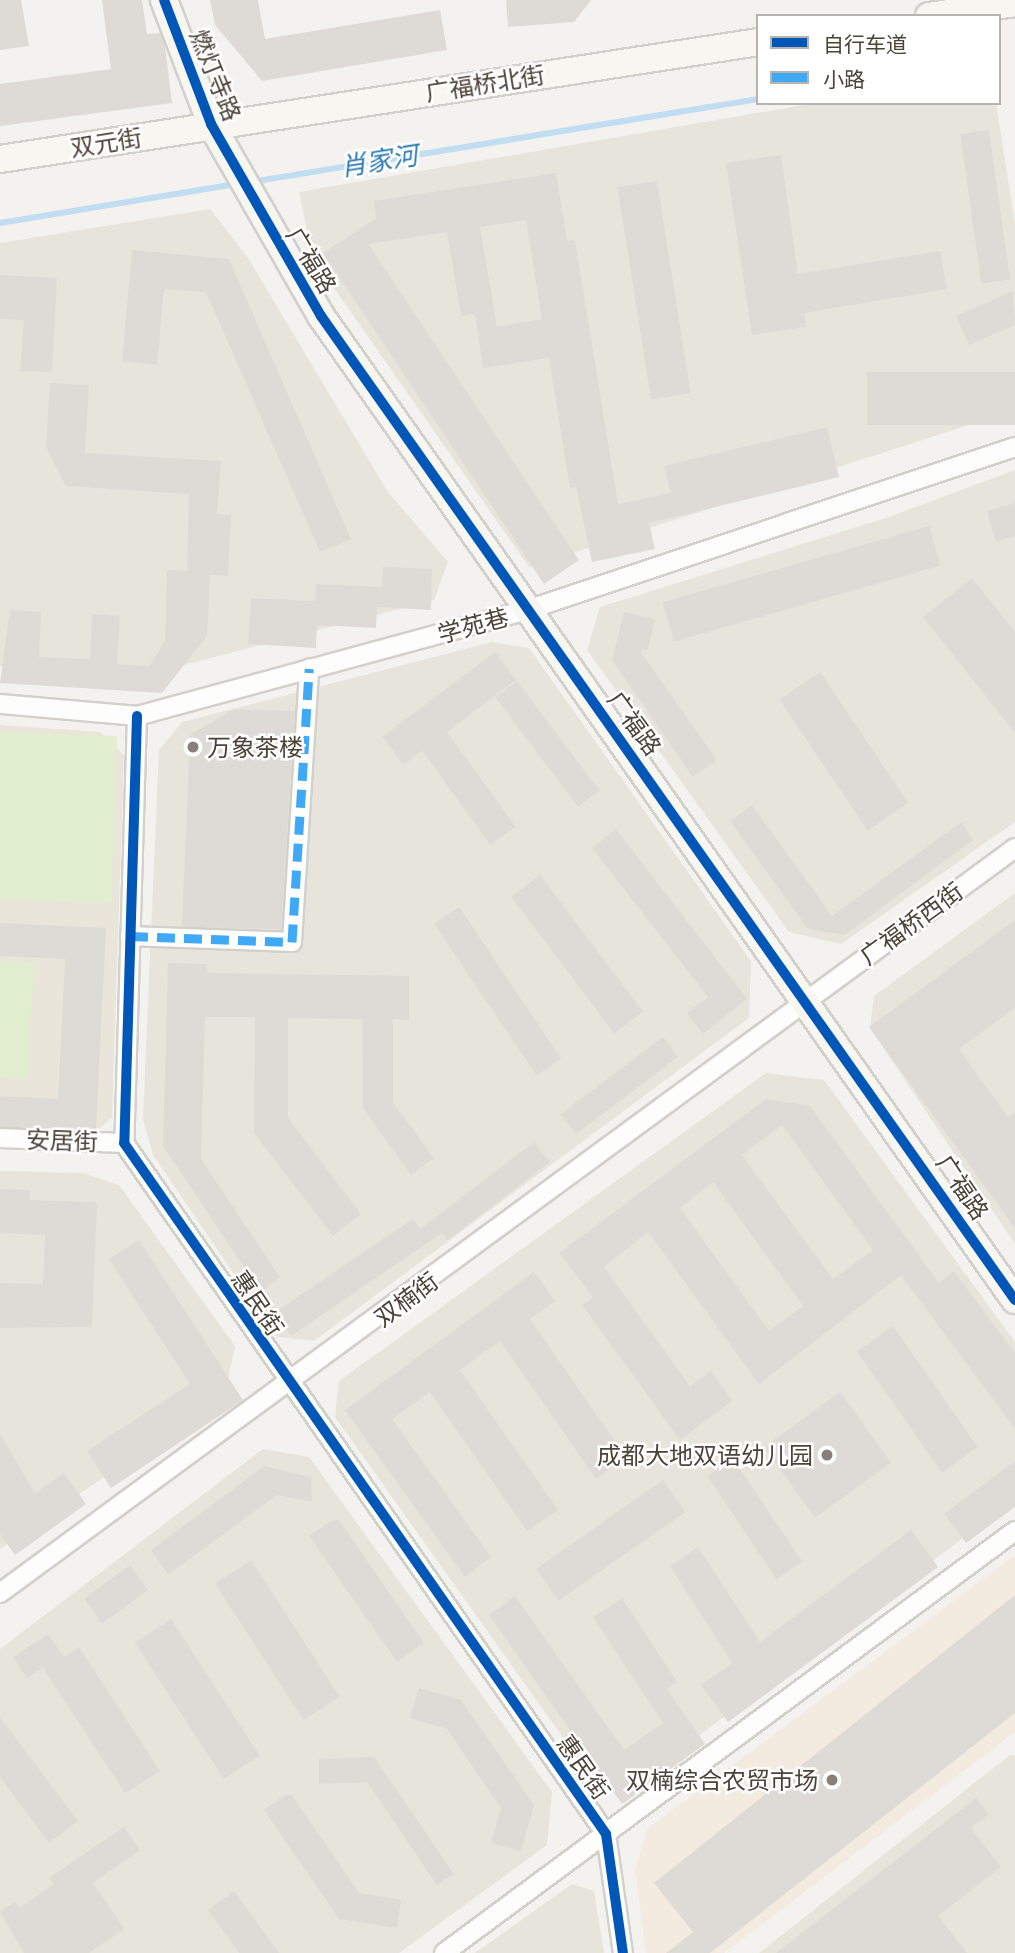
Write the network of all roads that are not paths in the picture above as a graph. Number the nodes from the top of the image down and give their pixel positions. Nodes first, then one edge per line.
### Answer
1 (164, 0) edge
2 (1015, 3) edge
3 (942, 14) edge
4 (756, 41) edge
5 (211, 124) junction
6 (0, 159) edge
7 (233, 163) joint
8 (1015, 447) edge
9 (527, 610) junction
10 (309, 669) junction
11 (0, 705) edge
12 (137, 716) junction
13 (1015, 848) edge
14 (130, 936) junction
15 (808, 998) junction
16 (0, 1138) edge
17 (124, 1143) junction
18 (1015, 1300) edge
19 (290, 1387) junction
20 (1015, 1531) edge
21 (0, 1593) edge
22 (606, 1834) junction
23 (444, 1953) edge
24 (623, 1953) edge

1 - 5 street, 燃灯寺路
2 - 3 street
4 - 5 street, 广福桥北街
5 - 6 street, 双元街
5 - 7 street, 燃灯寺路
7 - 9 street, 广福路
8 - 9 street, 学苑巷
9 - 10 street, 学苑巷
9 - 15 street, 广福路
10 - 12 street, 学苑巷
10 - 14 street
11 - 12 street, 学苑巷
12 - 14 street
13 - 15 street, 广福桥西街
14 - 17 street
15 - 18 street, 广福路
15 - 19 street, 双楠街
16 - 17 street, 安居街
17 - 19 street, 惠民街
19 - 21 street, 双楠街
19 - 22 street, 惠民街
20 - 22 street
22 - 23 street
22 - 24 street

